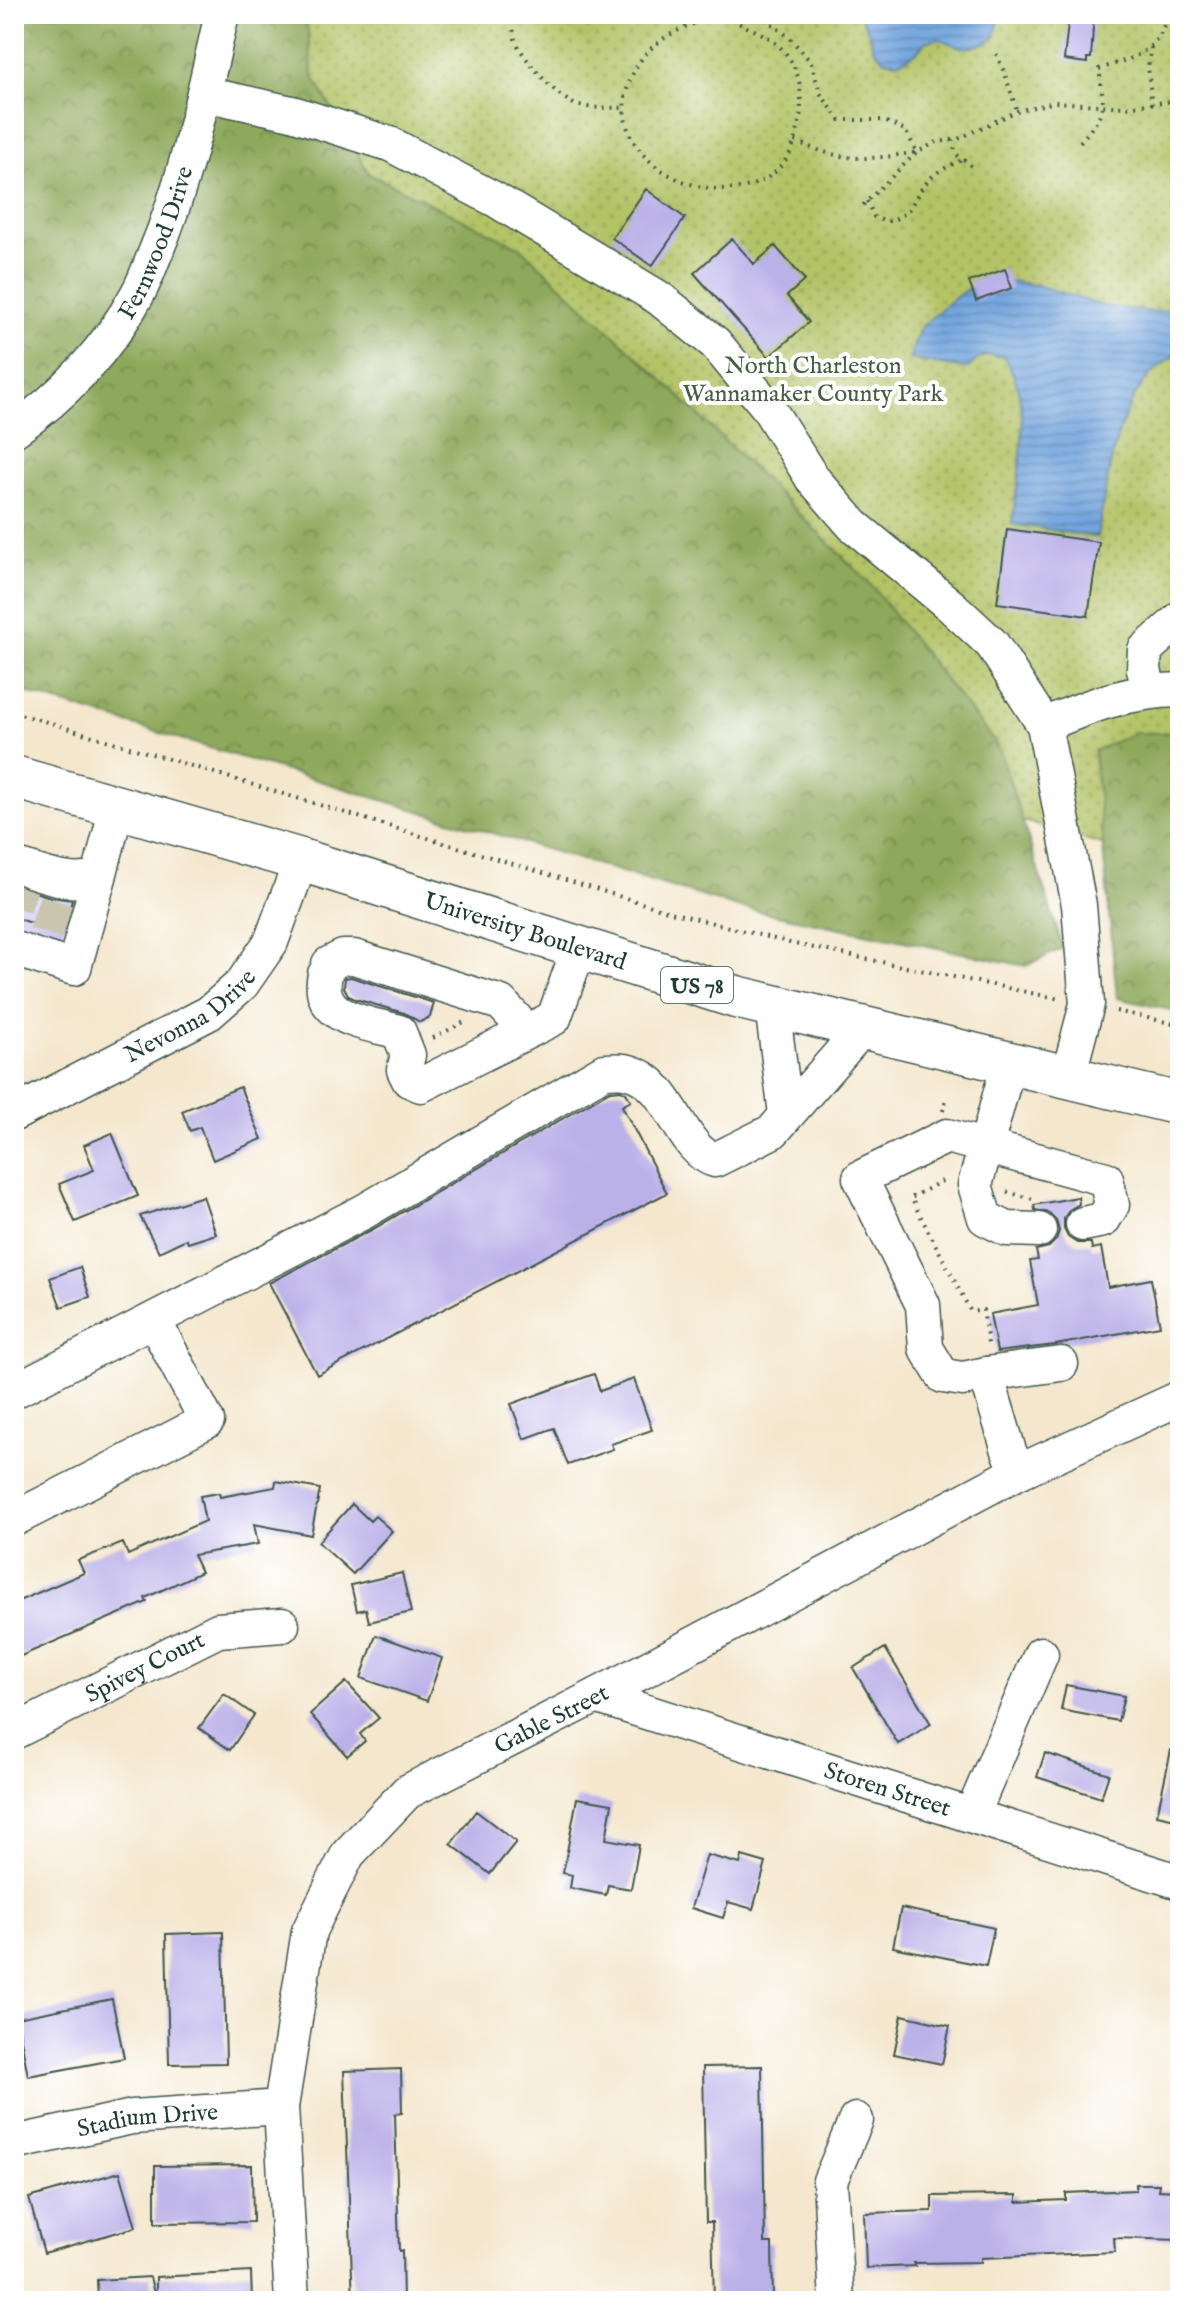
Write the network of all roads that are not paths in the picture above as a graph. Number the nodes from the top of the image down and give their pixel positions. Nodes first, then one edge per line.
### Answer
1 (222, 14) edge
2 (204, 94) junction
3 (14, 430) edge
4 (1180, 619) edge
5 (1164, 690) edge
6 (1044, 725) junction
7 (14, 777) edge
8 (117, 807) junction
9 (301, 860) junction
10 (20, 873) edge
11 (99, 877) junction
12 (33, 946) edge
13 (579, 948) junction
14 (772, 1006) junction
15 (862, 1029) junction
16 (527, 1031) junction
17 (1009, 1063) junction
18 (1068, 1077) junction
19 (1180, 1104) edge
20 (14, 1114) edge
21 (786, 1114) junction
22 (986, 1147) junction
23 (1083, 1224) dead end
24 (1039, 1230) dead end
25 (154, 1321) junction
26 (1061, 1364) dead end
27 (989, 1373) junction
28 (14, 1391) edge
29 (1180, 1398) edge
30 (1018, 1472) junction
31 (14, 1519) edge
32 (282, 1625) dead end
33 (1041, 1654) dead end
34 (596, 1696) junction
35 (14, 1732) edge
36 (972, 1815) junction
37 (1180, 1882) edge
38 (281, 2107) junction
39 (856, 2120) dead end
40 (14, 2143) edge
41 (292, 2301) edge
42 (837, 2301) edge

1 - 2 street, Fernwood Drive
2 - 3 street, Fernwood Drive
2 - 6 street
4 - 5 street
5 - 6 street
6 - 18 street
7 - 8 main road, University Boulevard / US 78
8 - 9 main road, University Boulevard / US 78
8 - 11 street
9 - 13 main road, University Boulevard / US 78
9 - 20 street, Nevonna Drive
10 - 11 street
11 - 12 street
13 - 14 main road, University Boulevard / US 78
13 - 16 street
14 - 15 main road, University Boulevard / US 78
14 - 21 street
15 - 17 main road, University Boulevard / US 78
15 - 21 street
16 - 16 street
17 - 18 main road, University Boulevard / US 78
17 - 22 street
18 - 19 main road, University Boulevard / US 78
21 - 25 street
22 - 23 street
22 - 24 street
22 - 27 street
25 - 28 street
25 - 31 street
26 - 27 street
27 - 30 street
29 - 30 street, Gable Street
30 - 34 street, Gable Street
32 - 35 street, Spivey Court
33 - 36 street
34 - 36 street, Storen Street
34 - 38 street, Gable Street
36 - 37 street, Storen Street
38 - 40 street, Stadium Drive
38 - 41 street, Gable Street
39 - 42 street

